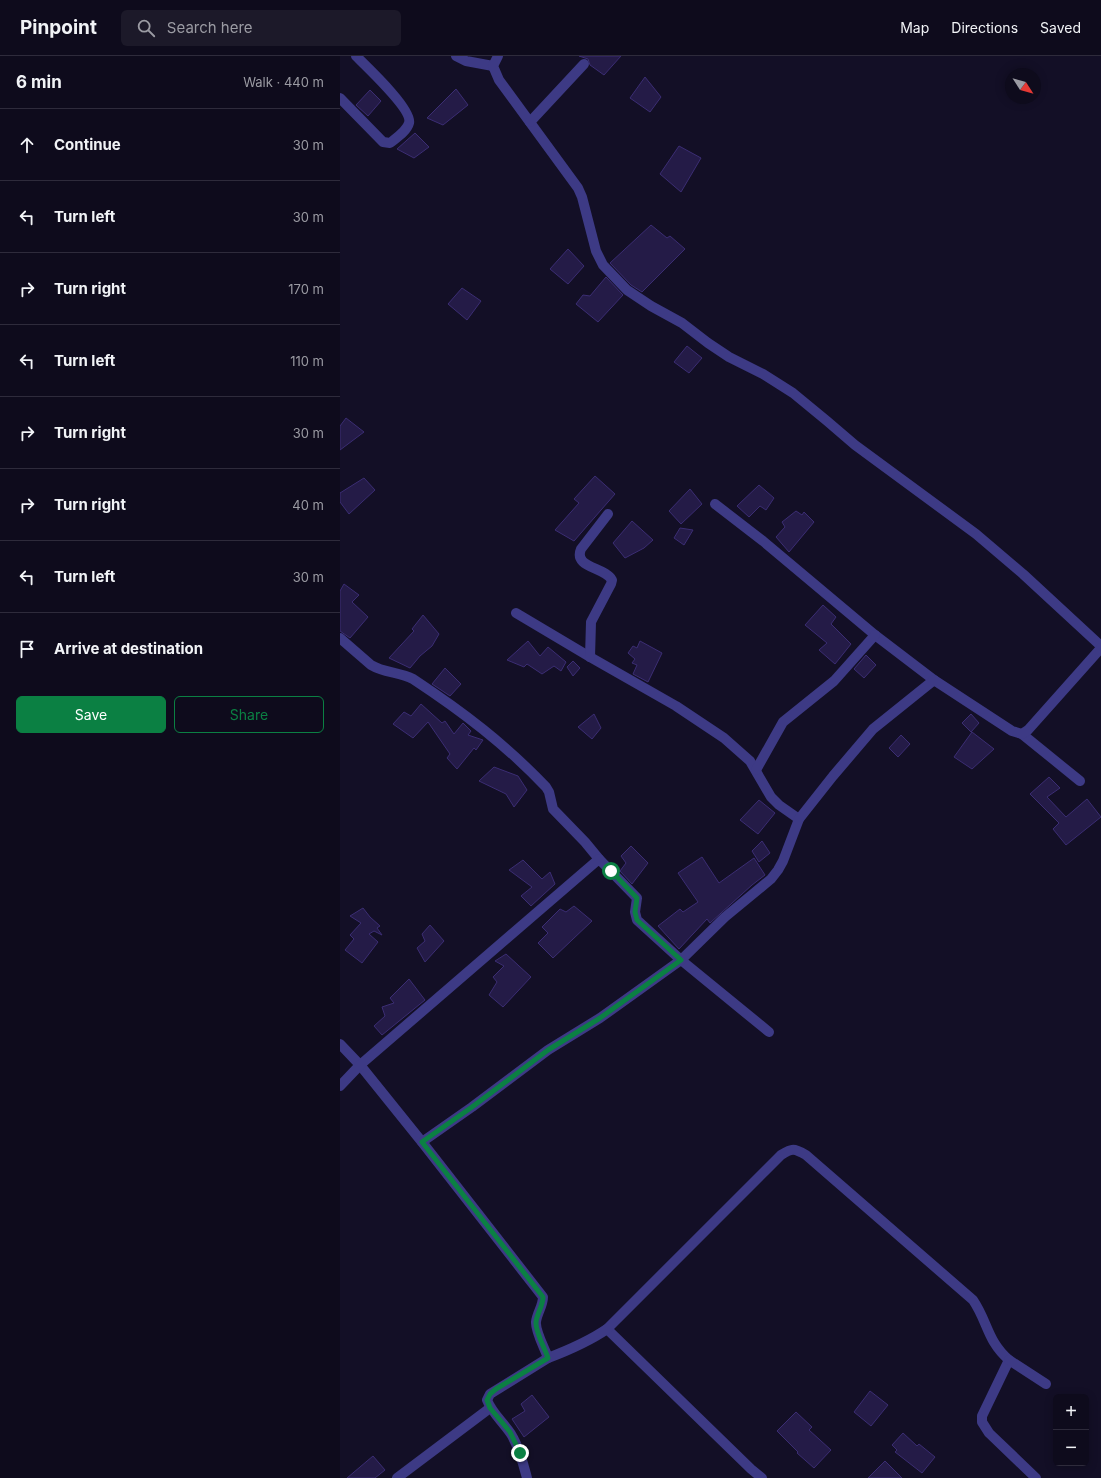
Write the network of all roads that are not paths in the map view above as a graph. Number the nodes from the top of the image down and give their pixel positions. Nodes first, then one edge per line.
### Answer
1 (356, 56) edge
2 (456, 56) edge
3 (498, 56) edge
4 (584, 64) dead end
5 (493, 66) junction
6 (340, 98) edge
7 (530, 122) junction
8 (715, 504) dead end
9 (608, 514) dead end
10 (516, 613) dead end
11 (875, 635) junction
12 (340, 638) edge
13 (1101, 647) edge
14 (590, 658) junction
15 (934, 680) junction
16 (1022, 734) junction
17 (756, 770) junction
18 (1080, 781) dead end
19 (799, 819) junction
20 (599, 859) junction
21 (681, 960) junction
22 (769, 1032) dead end
23 (340, 1044) edge
24 (360, 1065) junction
25 (340, 1086) edge
26 (422, 1142) junction
27 (607, 1329) junction
28 (548, 1358) junction
29 (1009, 1360) junction
30 (1046, 1384) dead end
31 (490, 1408) junction
32 (397, 1478) edge
33 (528, 1478) edge
34 (762, 1478) edge
35 (1036, 1478) edge

1 - 6 street
2 - 5 street
3 - 5 street
4 - 7 street
5 - 7 street
7 - 13 street
8 - 11 street
9 - 14 street
10 - 14 street
11 - 15 street
11 - 17 street
12 - 20 street
13 - 16 street
14 - 17 street
15 - 16 street
15 - 19 street
16 - 18 street
17 - 19 street
19 - 21 street
20 - 21 street
20 - 24 street
21 - 22 street
21 - 26 street
23 - 24 street
24 - 25 street
24 - 26 street
26 - 28 street
27 - 28 street
27 - 29 street
27 - 34 street
28 - 31 street
29 - 30 street
29 - 35 street
31 - 32 street
31 - 33 street

